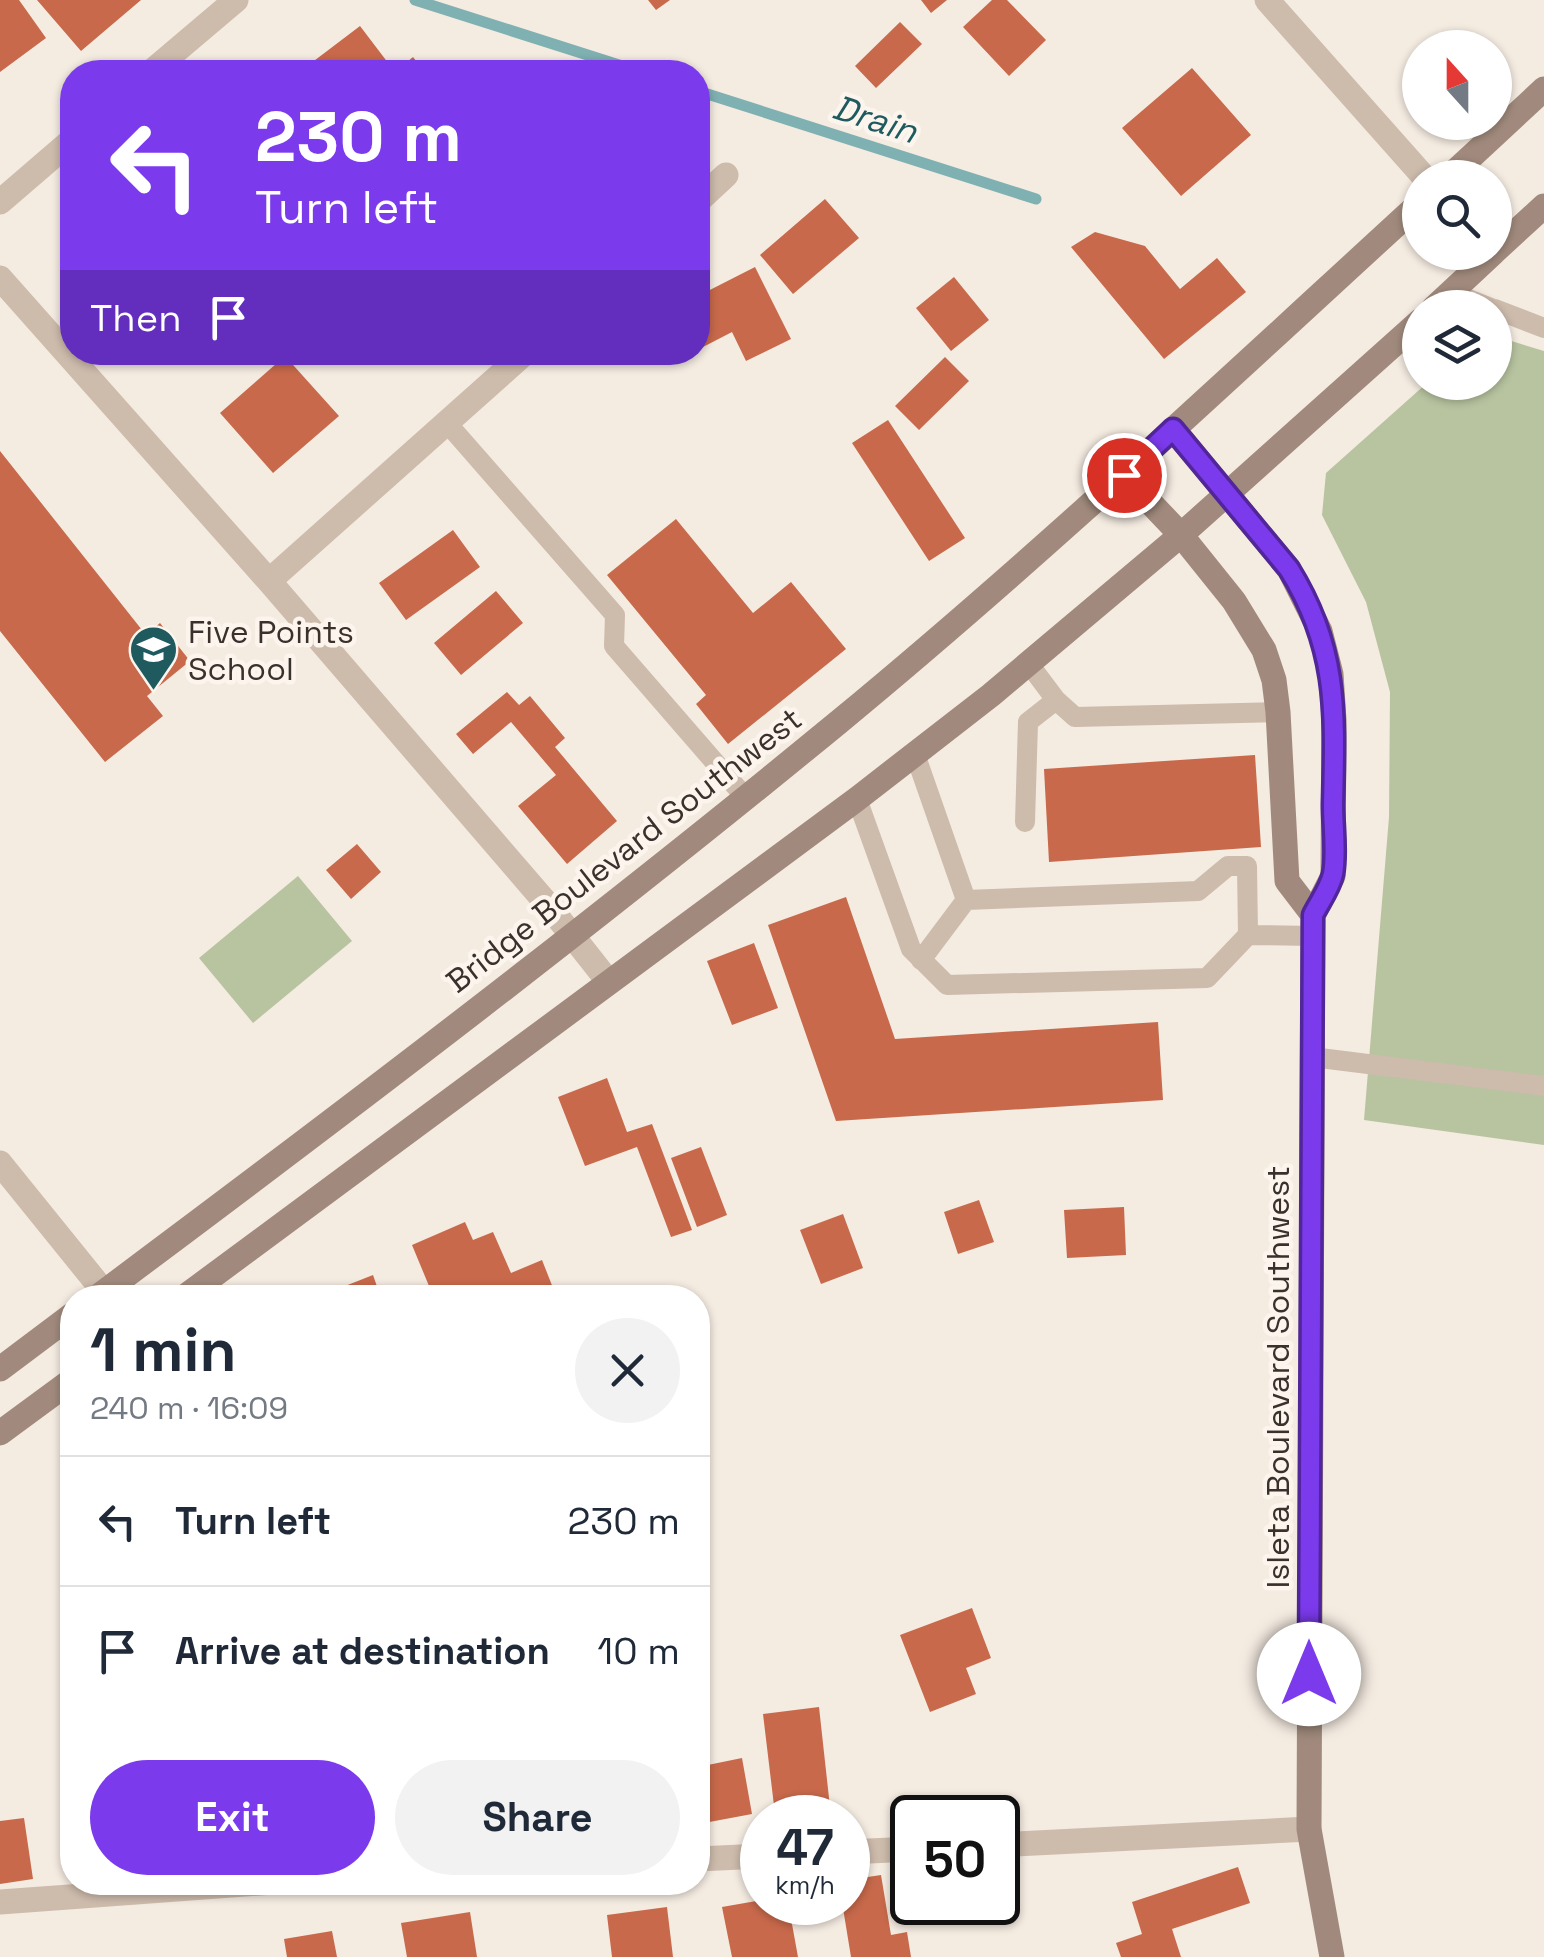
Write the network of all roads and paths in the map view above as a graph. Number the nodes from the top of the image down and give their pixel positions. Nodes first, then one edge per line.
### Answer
1 (236, 0) edge
2 (1267, 0) edge
3 (166, 60) edge
4 (1544, 89) edge
5 (60, 150) edge
6 (1409, 160) edge
7 (1467, 160) edge
8 (726, 175) dead end
9 (710, 190) edge
10 (0, 202) edge
11 (1544, 206) edge
12 (1402, 220) edge
13 (1512, 235) edge
14 (1475, 270) edge
15 (0, 278) edge
16 (1454, 290) edge
17 (1512, 315) edge
18 (1544, 328) edge
19 (1402, 337) edge
20 (60, 346) edge
21 (77, 365) edge
22 (512, 365) edge
23 (447, 423) junction
24 (1173, 429) junction
25 (1124, 475) junction
26 (1227, 495) junction
27 (1182, 535) junction
28 (269, 581) junction
29 (1029, 664) junction
30 (1056, 700) junction
31 (1278, 712) junction
32 (915, 754) junction
33 (746, 797) junction
34 (857, 799) junction
35 (1025, 822) dead end
36 (966, 900) junction
37 (1313, 925) junction
38 (573, 935) junction
39 (1248, 936) junction
40 (921, 960) junction
41 (608, 981) junction
42 (1312, 1057) junction
43 (1544, 1086) edge
44 (0, 1162) edge
45 (95, 1285) edge
46 (116, 1285) edge
47 (200, 1285) edge
48 (60, 1324) edge
49 (0, 1369) edge
50 (60, 1389) edge
51 (0, 1433) edge
52 (1308, 1829) junction
53 (1020, 1844) edge
54 (740, 1857) edge
55 (710, 1859) edge
56 (96, 1895) edge
57 (0, 1902) edge
58 (1332, 1957) edge

1 - 3 street
2 - 6 street
4 - 7 main road
5 - 10 street
8 - 9 street
11 - 13 main road
12 - 24 main road, Bridge Boulevard Southwest
14 - 16 main road
15 - 20 street
17 - 18 lane
19 - 26 main road
21 - 28 street
22 - 23 street
23 - 28 street
23 - 33 lane
24 - 25 main road, Bridge Boulevard Southwest
24 - 26 main road, Isleta Boulevard Southwest
25 - 27 main road
25 - 33 main road, Bridge Boulevard Southwest
26 - 27 main road
26 - 37 main road, Isleta Boulevard Southwest
27 - 29 main road
27 - 31 main road
28 - 38 street
29 - 30 lane
29 - 32 main road
30 - 31 lane
30 - 35 lane
31 - 37 main road
32 - 34 main road
32 - 36 lane
33 - 38 main road, Bridge Boulevard Southwest
34 - 40 lane
34 - 41 main road
36 - 39 lane
36 - 40 lane
37 - 39 lane
37 - 42 main road, Isleta Boulevard Southwest
38 - 41 street
38 - 46 main road, Bridge Boulevard Southwest
39 - 40 lane
41 - 47 main road
42 - 43 lane
42 - 52 main road, Isleta Boulevard Southwest
44 - 45 street
48 - 49 main road
50 - 51 main road
52 - 53 street
52 - 58 main road, Isleta Boulevard Southwest
54 - 55 street
56 - 57 street

